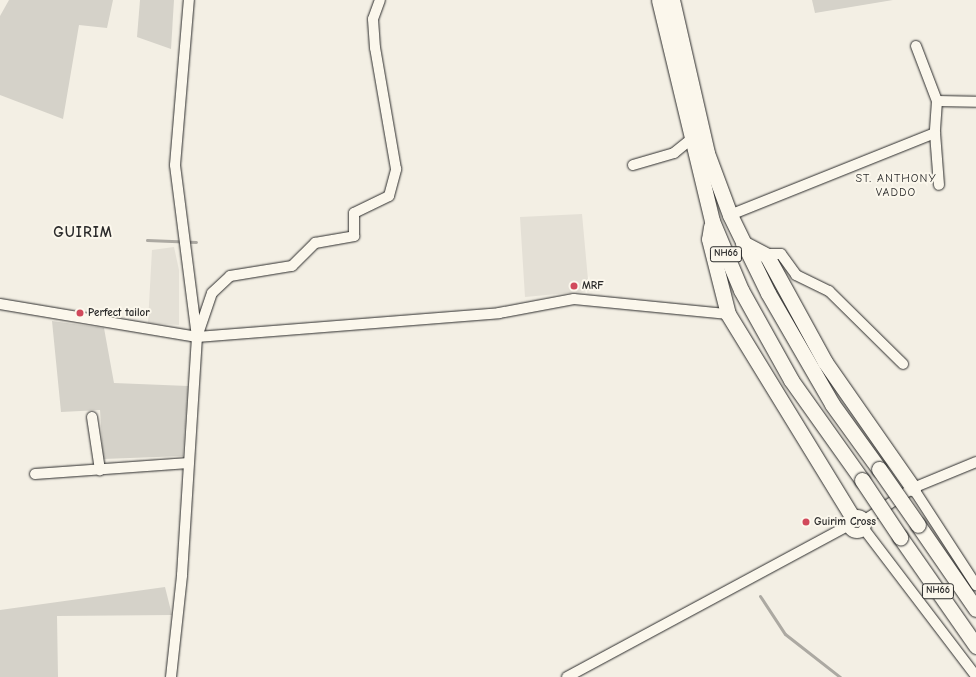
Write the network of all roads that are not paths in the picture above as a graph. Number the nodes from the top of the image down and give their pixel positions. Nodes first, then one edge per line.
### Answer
1 (189, 0) edge
2 (380, 0) edge
3 (659, 0) edge
4 (672, 0) edge
5 (916, 46) dead end
6 (937, 101) junction
7 (976, 102) edge
8 (934, 133) junction
9 (691, 139) junction
10 (633, 165) dead end
11 (939, 185) dead end
12 (730, 215) junction
13 (712, 221) junction
14 (743, 243) junction
15 (765, 254) junction
16 (0, 304) edge
17 (728, 314) junction
18 (197, 337) junction
19 (903, 364) dead end
20 (92, 417) dead end
21 (976, 462) edge
22 (189, 463) junction
23 (100, 470) junction
24 (35, 474) dead end
25 (913, 488) junction
26 (857, 523) junction
27 (976, 585) edge
28 (976, 609) edge
29 (976, 646) edge
30 (976, 676) edge
31 (171, 677) edge
32 (567, 677) edge

1 - 18 street
2 - 18 street
3 - 9 highway, NH66
4 - 12 highway, NH66
5 - 6 street
6 - 7 street
6 - 8 street
8 - 11 street
8 - 12 street
9 - 10 street
9 - 13 highway, NH66
12 - 14 highway, NH66
13 - 17 highway
13 - 29 highway, NH66, bridge
14 - 15 highway
14 - 28 highway, NH66, bridge
15 - 19 street
15 - 25 highway
16 - 18 street
17 - 18 street
17 - 26 highway
18 - 22 street
20 - 23 street
21 - 25 street
22 - 23 street
22 - 31 street
23 - 24 street
25 - 26 street
25 - 27 street
26 - 30 street
26 - 32 street

